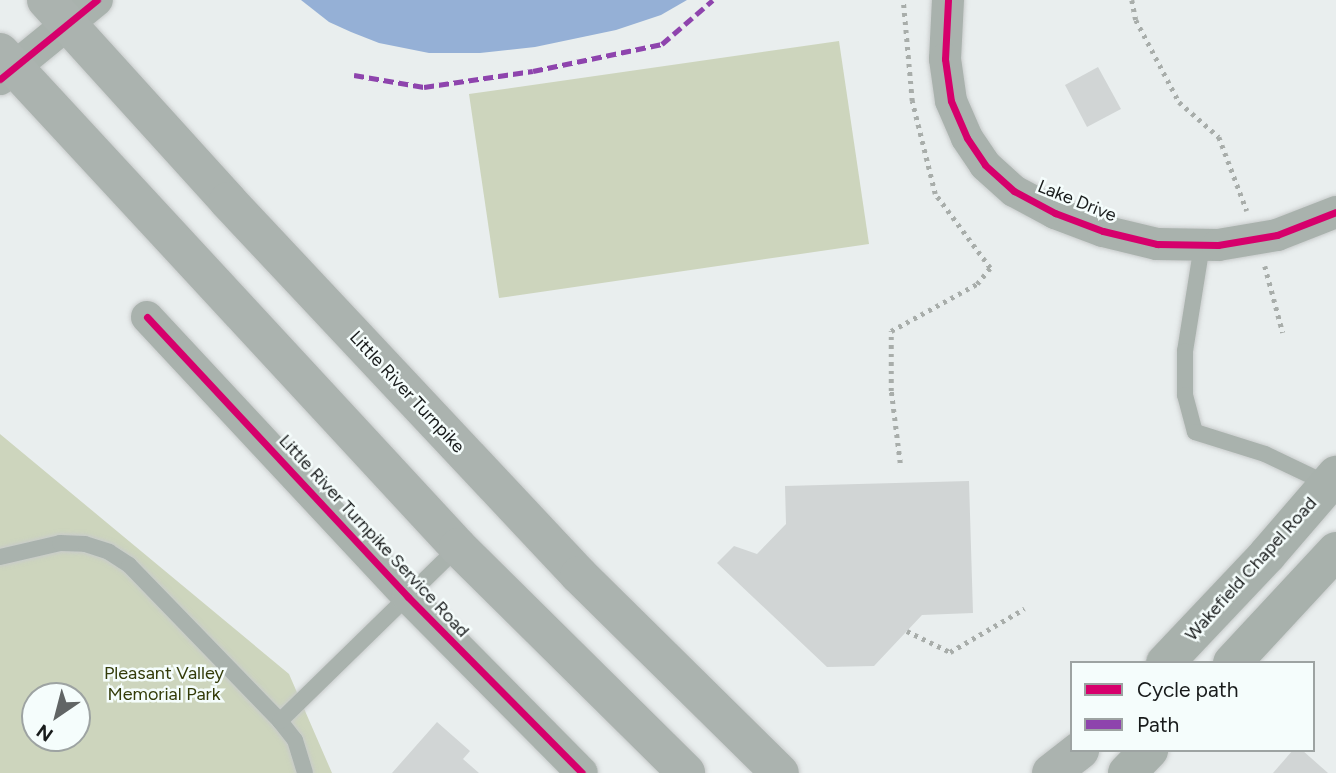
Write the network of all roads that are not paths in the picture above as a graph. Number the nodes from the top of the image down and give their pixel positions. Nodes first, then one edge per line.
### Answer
1 (948, 0) edge
2 (70, 8) edge
3 (5, 66) edge
4 (1336, 212) edge
5 (1202, 244) junction
6 (147, 317) dead end
7 (1333, 484) edge
8 (458, 548) junction
9 (1336, 551) edge
10 (0, 557) edge
11 (408, 597) junction
12 (1167, 661) edge
13 (1234, 661) edge
14 (280, 721) junction
15 (1078, 752) edge
16 (1079, 752) edge
17 (1147, 752) edge
18 (305, 773) edge
19 (582, 773) edge
20 (686, 773) edge
21 (780, 773) edge
22 (1051, 773) edge
23 (1061, 773) edge
24 (1127, 773) edge

1 - 5 street, Lake Drive
2 - 3 street
2 - 21 main road, Little River Turnpike
3 - 8 main road
4 - 5 street, Lake Drive
5 - 7 lane
6 - 11 street, Little River Turnpike Service Road
7 - 12 main road, Wakefield Chapel Road
8 - 11 lane
8 - 20 main road
9 - 13 main road
10 - 14 lane
11 - 14 lane
11 - 19 street, Little River Turnpike Service Road
14 - 18 lane
15 - 22 main road
16 - 23 main road
17 - 24 main road

